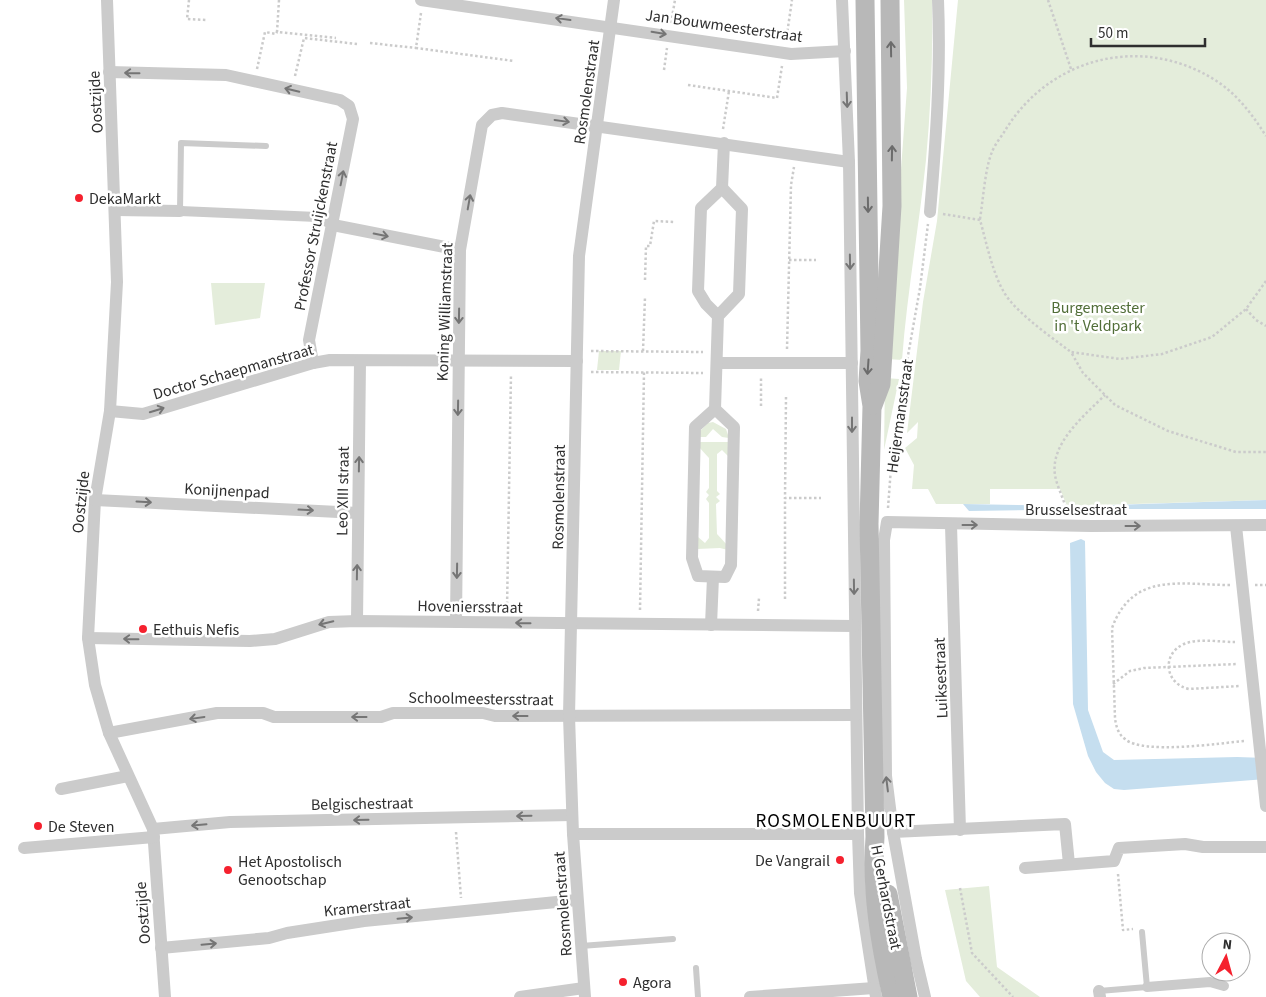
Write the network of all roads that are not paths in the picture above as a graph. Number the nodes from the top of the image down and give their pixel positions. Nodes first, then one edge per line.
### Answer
1 (107, 0) edge
2 (422, 0) edge
3 (614, 0) edge
4 (842, 0) edge
5 (865, 0) edge
6 (890, 0) edge
7 (938, 0) edge
8 (611, 26) junction
9 (845, 51) junction
10 (109, 72) junction
11 (598, 126) junction
12 (723, 143) junction
13 (266, 146) dead end
14 (849, 162) junction
15 (722, 188) junction
16 (116, 210) junction
17 (180, 212) junction
18 (930, 212) road end
19 (333, 226) junction
20 (460, 250) junction
21 (718, 316) junction
22 (459, 360) junction
23 (577, 361) junction
24 (360, 362) junction
25 (312, 363) junction
26 (717, 363) junction
27 (852, 363) junction
28 (872, 406) junction
29 (715, 410) junction
30 (110, 411) junction
31 (95, 500) junction
32 (358, 513) junction
33 (951, 525) junction
34 (1266, 525) edge
35 (1236, 526) junction
36 (713, 577) junction
37 (357, 621) junction
38 (456, 622) junction
39 (572, 624) junction
40 (711, 625) junction
41 (854, 626) junction
42 (88, 638) junction
43 (856, 715) junction
44 (569, 716) junction
45 (110, 733) junction
46 (1262, 744) edge
47 (128, 776) junction
48 (61, 789) dead end
49 (1266, 806) edge
50 (572, 816) junction
51 (960, 830) junction
52 (153, 833) junction
53 (573, 834) junction
54 (875, 834) junction
55 (1266, 847) edge
56 (24, 848) dead end
57 (1069, 864) junction
58 (1025, 868) dead end
59 (577, 900) junction
60 (1142, 932) road end
61 (673, 939) dead end
62 (581, 946) junction
63 (161, 948) junction
64 (696, 968) dead end
65 (1224, 986) dead end
66 (1146, 987) junction
67 (875, 992) edge
68 (585, 993) edge
69 (1100, 994) edge
70 (165, 997) edge
71 (520, 997) edge
72 (698, 997) edge
73 (750, 997) edge
74 (892, 997) edge
75 (908, 997) edge
76 (925, 997) edge

1 - 10 street, Oostzijde
8 -> 2 street, Jan Bouwmeesterstraat
3 - 8 street, Rosmolenstraat
4 - 9 street
5 -> 28 main road, Heijermansstraat
28 -> 6 main road, Heijermansstraat
7 - 18 street
8 -> 9 street, Jan Bouwmeesterstraat
8 - 11 street, Rosmolenstraat
9 -> 14 street
10 - 16 street, Oostzijde
19 -> 10 street, Professor Struijckenstraat
11 - 12 street
20 -> 11 street, Koning Williamstraat
11 - 23 street, Rosmolenstraat
12 - 14 street
12 - 15 street
13 - 17 lane
14 -> 27 street
15 - 21 street
15 - 21 street
16 - 17 street
16 - 30 street, Oostzijde
17 - 19 street
19 -> 20 street
19 - 25 street, Professor Struijckenstraat
20 -> 22 street, Koning Williamstraat
21 - 26 street
22 - 23 street, Doctor Schaepmanstraat
22 - 24 street, Doctor Schaepmanstraat
22 -> 38 street, Koning Williamstraat
23 - 39 street, Rosmolenstraat
24 - 25 street, Doctor Schaepmanstraat
32 -> 24 street, Leo XIII straat
30 -> 25 street, Doctor Schaepmanstraat
26 - 27 street
26 - 29 street
27 -> 41 street
28 - 54 main road, Heijermansstraat
29 - 36 street
29 - 36 street
30 - 31 street, Oostzijde
31 -> 32 street, Konijnenpad
31 - 42 street, Oostzijde
37 -> 32 street, Leo XIII straat
33 -> 35 street, Brusselsestraat
33 - 51 street, Luiksestraat
54 -> 33 street, Brusselsestraat
34 - 35 street, Brusselsestraat
35 - 46 street
36 - 40 street
37 - 38 street, Hoveniersstraat
37 -> 42 street, Hoveniersstraat
39 -> 38 street, Hoveniersstraat
39 - 40 street, Hoveniersstraat
39 - 44 street, Rosmolenstraat
40 - 41 street, Hoveniersstraat
41 - 43 street
42 - 45 street, Oostzijde
43 - 44 street, Schoolmeestersstraat
43 - 54 street
44 -> 45 street, Schoolmeestersstraat
44 - 50 street, Rosmolenstraat
45 - 47 street, Oostzijde
46 - 49 street
47 - 48 street
47 - 52 street, Oostzijde
50 -> 52 street, Belgischestraat
50 - 53 street, Rosmolenstraat
51 - 54 street
51 - 57 street
52 - 56 street
52 - 63 street, Oostzijde
53 - 54 street
53 - 59 street, Rosmolenstraat
54 - 67 street, H Gerhardstraat
54 - 74 main road, H Gerhardstraat
54 - 75 main road, H Gerhardstraat
54 - 76 street, H Gerhardstraat
55 - 57 street
57 - 58 street
59 - 62 street, Rosmolenstraat
63 -> 59 street, Kramerstraat
60 - 66 lane
61 - 62 lane
62 - 68 street, Rosmolenstraat
63 - 70 street, Oostzijde
64 - 72 lane
65 - 66 street
66 - 69 lane
67 - 73 street
68 - 71 street

